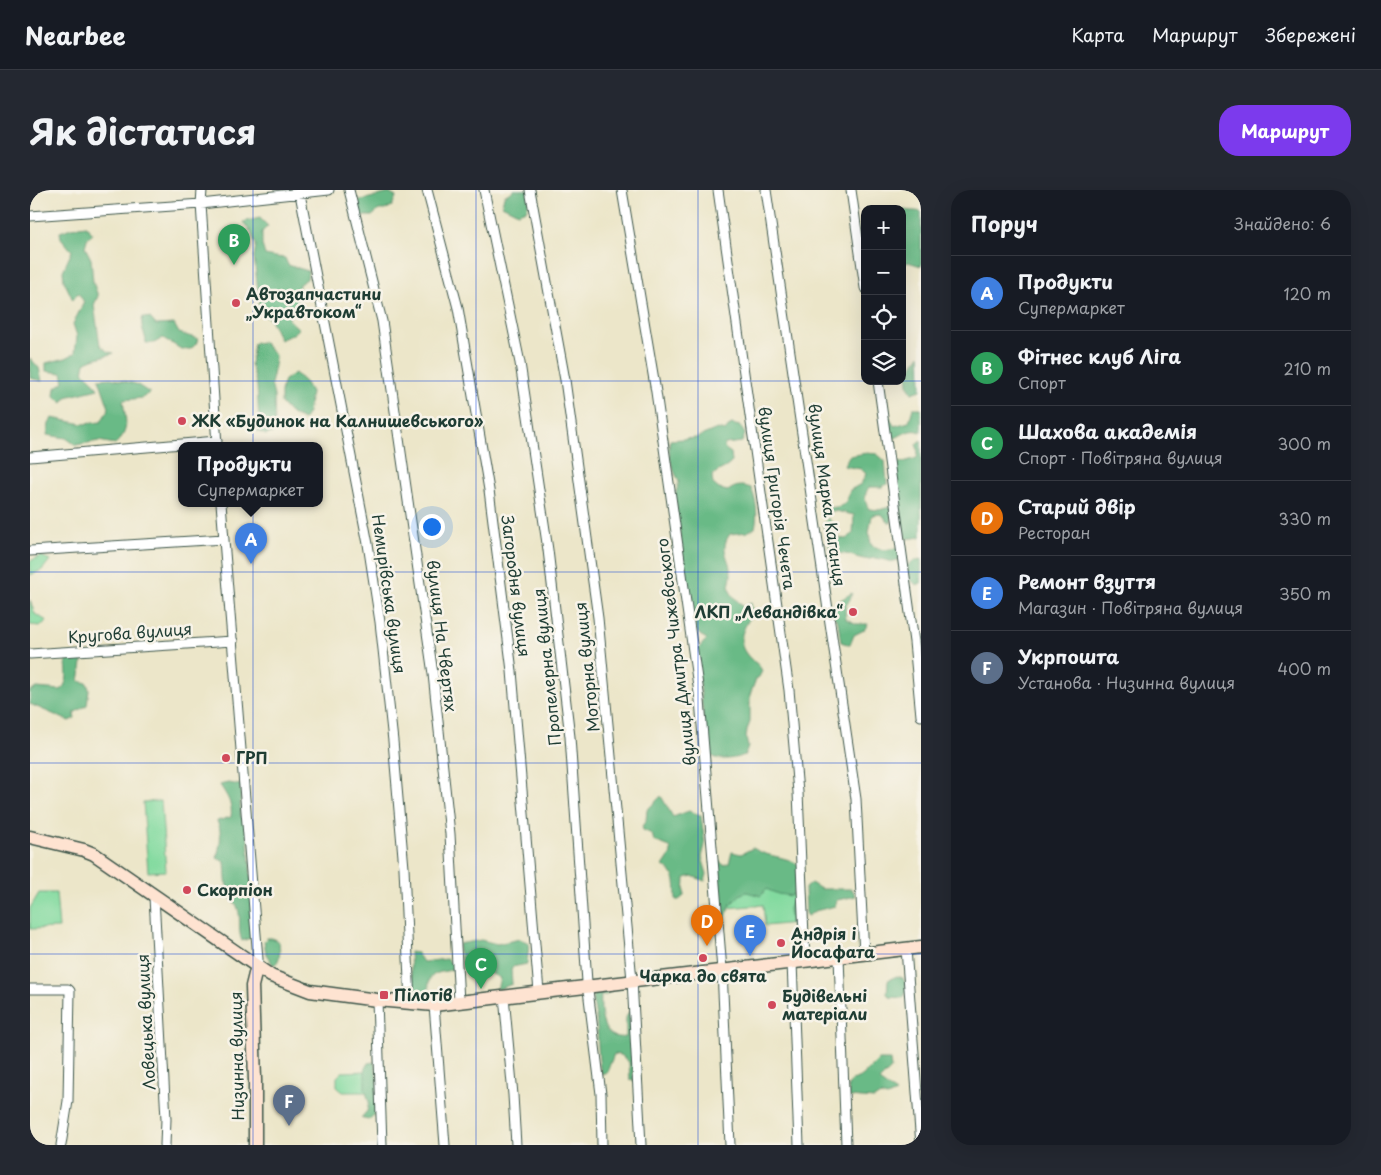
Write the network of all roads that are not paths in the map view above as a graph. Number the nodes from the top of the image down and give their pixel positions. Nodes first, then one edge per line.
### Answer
1 (202, 190) edge
2 (329, 190) edge
3 (349, 190) edge
4 (427, 190) edge
5 (484, 190) edge
6 (530, 190) edge
7 (622, 190) edge
8 (718, 190) edge
9 (766, 190) edge
10 (851, 190) edge
11 (300, 194) junction
12 (201, 204) junction
13 (30, 216) edge
14 (861, 260) edge
15 (879, 385) edge
16 (217, 442) edge
17 (178, 446) edge
18 (30, 457) edge
19 (221, 507) edge
20 (224, 539) junction
21 (30, 551) edge
22 (233, 641) junction
23 (30, 654) edge
24 (921, 716) edge
25 (30, 837) edge
26 (154, 897) junction
27 (921, 947) edge
28 (906, 949) junction
29 (864, 954) junction
30 (838, 957) junction
31 (798, 961) junction
32 (257, 966) junction
33 (722, 970) junction
34 (632, 980) junction
35 (587, 986) junction
36 (30, 989) edge
37 (539, 992) junction
38 (504, 996) junction
39 (377, 1000) junction
40 (459, 1002) junction
41 (410, 1003) junction
42 (434, 1005) junction
43 (61, 1145) edge
44 (165, 1145) edge
45 (254, 1145) edge
46 (382, 1145) edge
47 (445, 1145) edge
48 (516, 1145) edge
49 (602, 1145) edge
50 (641, 1145) edge
51 (730, 1145) edge
52 (800, 1145) edge
53 (846, 1145) edge
54 (921, 1145) edge

1 - 12 street
2 - 11 street
3 - 40 street, вулиця На Чвертях
4 - 37 street, Загородня вулиця
5 - 35 street, Пропелерна вулиця
6 - 34 street, Моторна вулиця
7 - 33 street, вулиця Дмитра Чижевського
8 - 31 street, вулиця Григорія Чечета
9 - 29 street, вулиця Марка Каганця
10 - 14 street
11 - 12 street
11 - 41 street, Немирівська вулиця
12 - 13 street
12 - 16 street
15 - 24 street
17 - 18 street
19 - 20 street
20 - 21 street
20 - 22 street
22 - 23 street, Кругова вулиця
22 - 32 street
25 - 26 street
26 - 32 street
26 - 44 street, Ловецька вулиця
27 - 28 street
28 - 29 street
28 - 54 street
29 - 30 street
30 - 31 street
30 - 53 street
31 - 33 street
31 - 52 street, вулиця Григорія Чечета
32 - 39 street
32 - 45 street, Низинна вулиця
33 - 34 street
33 - 51 street, вулиця Дмитра Чижевського
34 - 35 street
34 - 50 street, Моторна вулиця
35 - 37 street
35 - 49 street, Пропелерна вулиця
36 - 43 street
37 - 38 street
38 - 40 street
38 - 48 street
39 - 41 street
39 - 46 street
40 - 42 street
41 - 42 street
42 - 47 street

